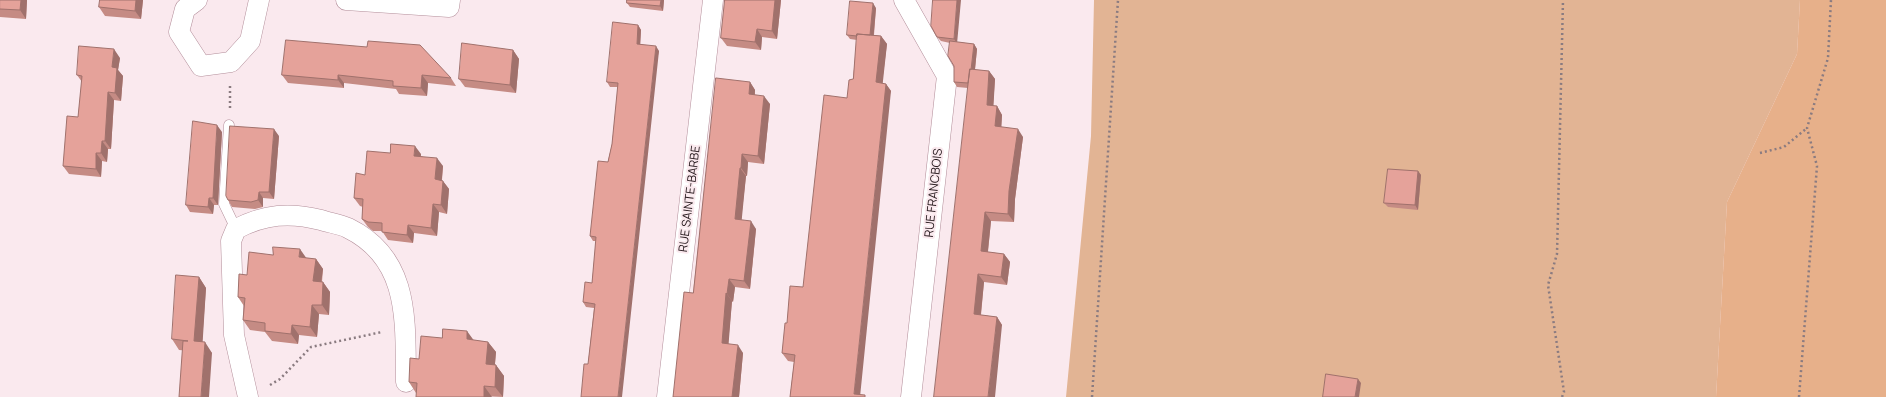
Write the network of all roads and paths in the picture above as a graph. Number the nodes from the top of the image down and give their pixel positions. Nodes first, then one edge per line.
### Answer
1 (197, 0) edge
2 (258, 0) edge
3 (346, 0) edge
4 (450, 0) edge
5 (713, 0) edge
6 (904, 0) edge
7 (1118, 0) edge
8 (1563, 0) edge
9 (1831, 0) edge
10 (231, 62) junction
11 (229, 124) joint
12 (1807, 128) junction
13 (1760, 153) dead end
14 (236, 229) junction
15 (405, 334) junction
16 (406, 382) dead end
17 (248, 395) edge
18 (667, 397) edge
19 (910, 397) edge
20 (1092, 397) edge
21 (1562, 397) edge
22 (1799, 397) edge

1 - 10 street
2 - 10 street
3 - 4 street
5 - 18 street, RUE SAINTE-BARBE
6 - 19 street, RUE FRANCBOIS
7 - 20 path
8 - 21 path
9 - 12 path
10 - 11 path
11 - 14 lane
12 - 13 path
12 - 22 path
14 - 15 street
14 - 17 street
15 - 16 street
15 - 17 path

